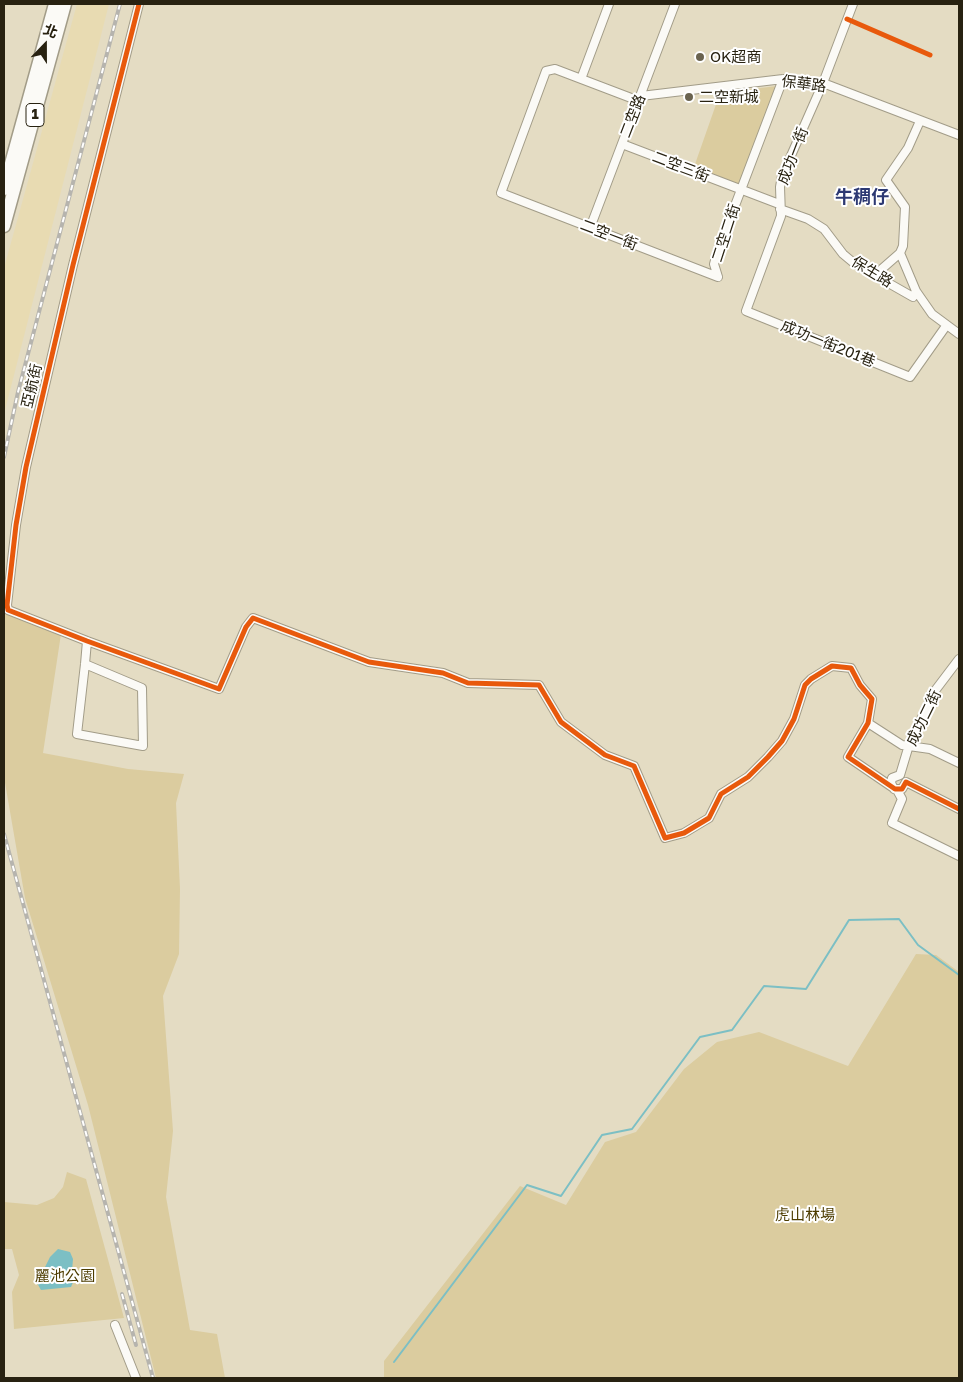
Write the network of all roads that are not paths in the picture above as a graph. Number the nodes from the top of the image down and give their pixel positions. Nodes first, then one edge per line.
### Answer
1 (55, 4) edge
2 (65, 4) edge
3 (140, 4) edge
4 (609, 4) edge
5 (676, 4) edge
6 (854, 4) edge
7 (581, 79) junction
8 (783, 79) junction
9 (823, 84) junction
10 (640, 98) junction
11 (920, 121) junction
12 (959, 135) edge
13 (622, 144) junction
14 (4, 189) edge
15 (740, 189) junction
16 (500, 193) joint
17 (779, 207) junction
18 (4, 226) edge
19 (590, 228) junction
20 (900, 253) junction
21 (876, 274) junction
22 (718, 277) joint
23 (916, 292) junction
24 (746, 311) joint
25 (946, 326) junction
26 (959, 334) edge
27 (87, 642) junction
28 (959, 658) edge
29 (84, 664) junction
30 (868, 723) junction
31 (909, 745) junction
32 (959, 763) edge
33 (897, 776) junction
34 (906, 782) junction
35 (896, 789) junction
36 (959, 809) edge
37 (959, 856) edge
38 (116, 1325) dead end
39 (136, 1378) edge

1 - 14 main road, 1
2 - 18 main road, 1
3 - 27 street, 亞航街
4 - 7 street
5 - 10 street, 二空路
6 - 9 street, 成功一街
7 - 10 street, 保華路
7 - 16 street, 保華路
8 - 9 street, 保華路
8 - 10 street, 保華路
8 - 15 street, 二空二街
9 - 11 street, 保華路
9 - 17 street, 成功一街
10 - 13 street, 二空路
11 - 12 street, 保華路
11 - 20 street
13 - 15 street, 二空三街
13 - 19 street, 二空路
15 - 17 street, 二空三街
15 - 22 street, 二空二街
16 - 19 street, 二空一街
17 - 21 street, 保生路
17 - 24 street, 成功一街
19 - 22 street, 二空一街
20 - 21 street
20 - 23 street
21 - 23 street, 保生路
23 - 25 street
24 - 25 street, 成功一街201巷
25 - 26 street
27 - 29 street
27 - 30 street, 亞航街
28 - 31 street, 成功二街
29 - 29 street
30 - 31 street
30 - 35 street
31 - 32 street
31 - 33 street, 成功二街
33 - 34 street
33 - 35 street
34 - 35 street
34 - 36 street
35 - 37 street
38 - 39 street

